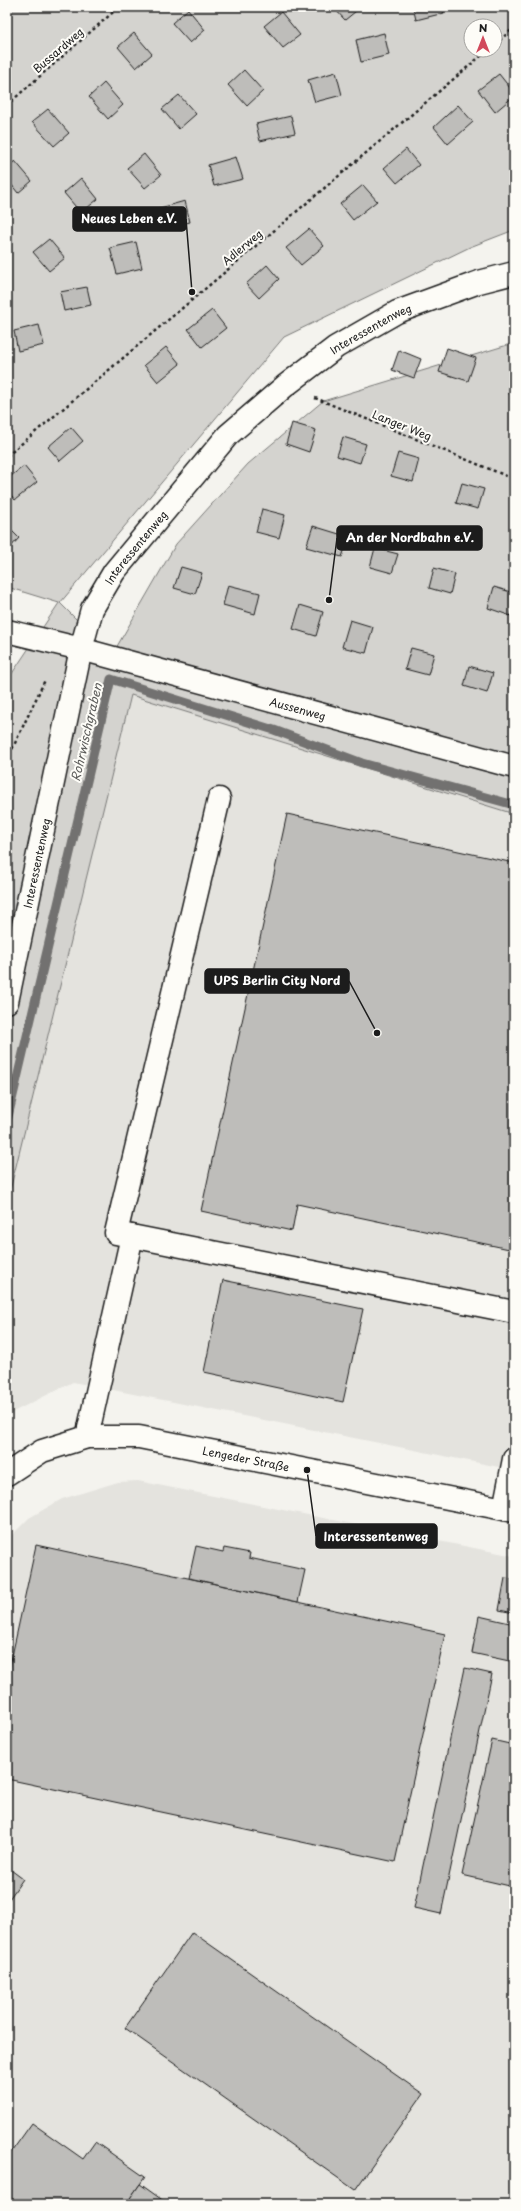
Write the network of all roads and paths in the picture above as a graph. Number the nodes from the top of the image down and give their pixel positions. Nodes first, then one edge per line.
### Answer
1 (119, 7) edge
2 (514, 28) edge
3 (503, 37) edge
4 (479, 58) edge
5 (7, 105) edge
6 (514, 273) edge
7 (285, 386) junction
8 (7, 456) edge
9 (514, 479) edge
10 (7, 631) edge
11 (81, 649) junction
12 (46, 678) dead end
13 (7, 760) edge
14 (514, 767) edge
15 (219, 799) dead end
16 (7, 1002) edge
17 (132, 1236) junction
18 (514, 1312) edge
19 (87, 1437) junction
20 (514, 1459) edge
21 (7, 1474) edge
22 (509, 1510) edge

1 - 5 path, Bussardweg
2 - 3 path
4 - 8 path, Adlerweg
6 - 7 street, Interessentenweg
7 - 9 path, Langer Weg
7 - 11 street, Interessentenweg
10 - 11 street, Aussenweg
11 - 14 street, Aussenweg
11 - 16 street, Interessentenweg
12 - 13 path
15 - 17 street
17 - 18 street
17 - 19 street
19 - 21 street, Lengeder Straße
19 - 22 street, Lengeder Straße
20 - 22 street

